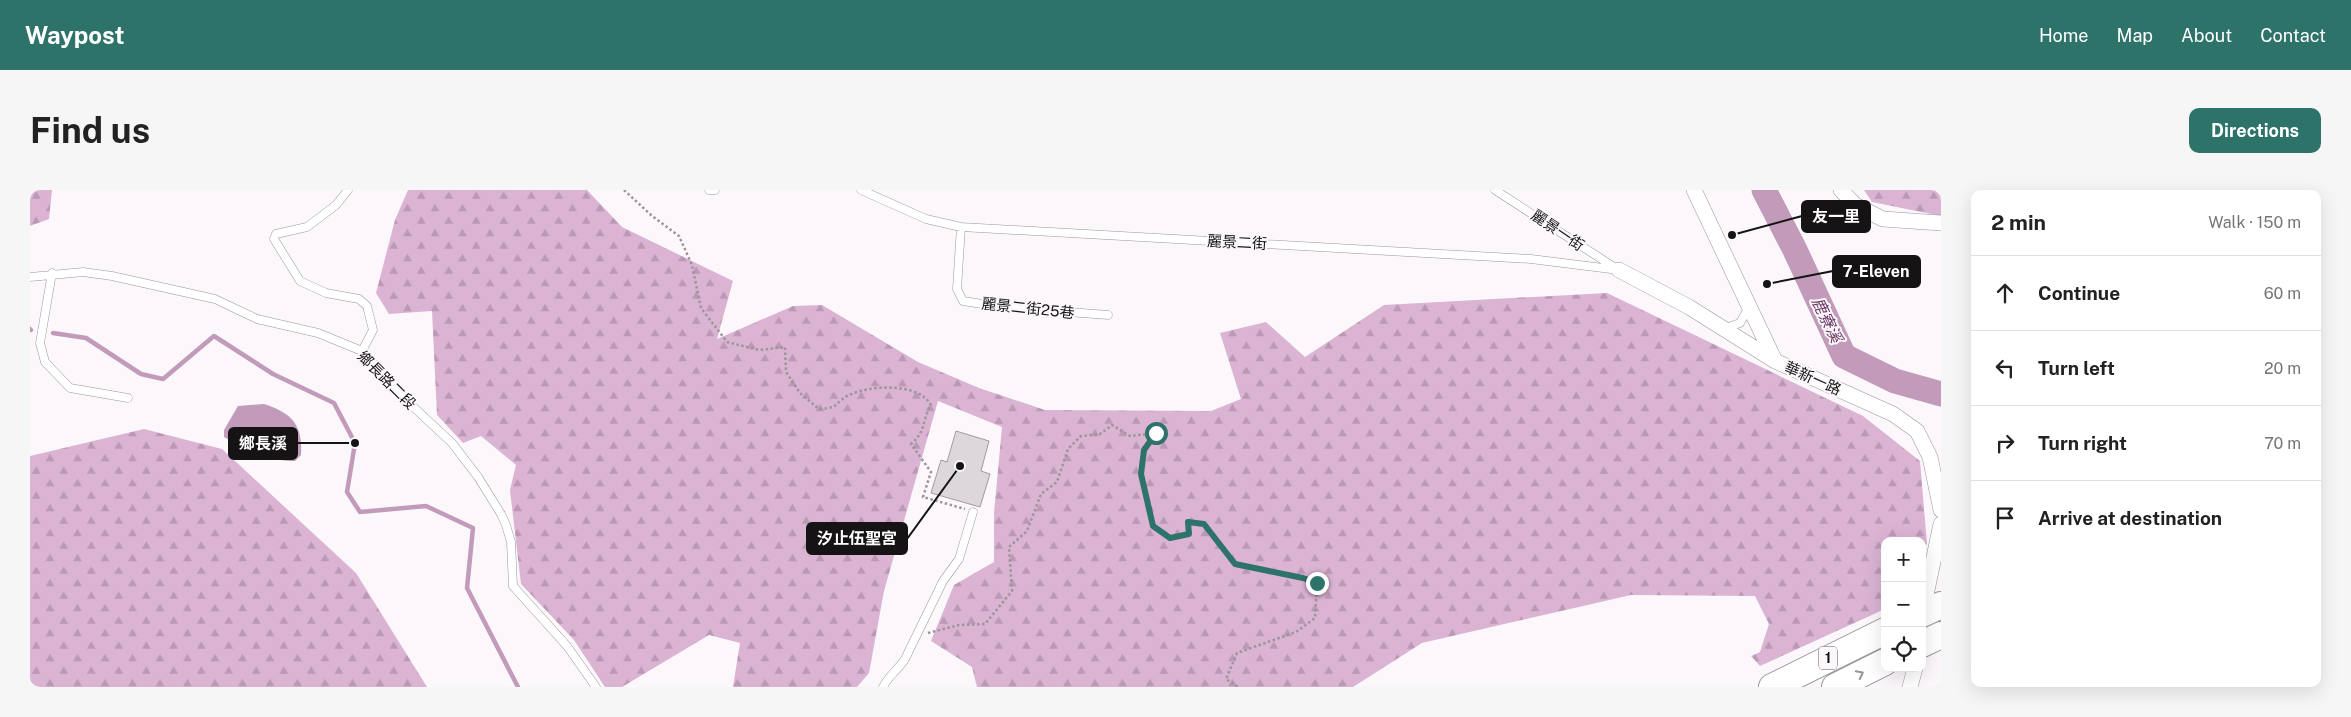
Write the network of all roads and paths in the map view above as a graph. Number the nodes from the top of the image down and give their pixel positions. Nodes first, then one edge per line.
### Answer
1 (348, 190) edge
2 (624, 190) edge
3 (709, 190) edge
4 (715, 190) edge
5 (860, 190) edge
6 (1495, 190) edge
7 (1694, 190) edge
8 (1841, 190) edge
9 (1941, 223) edge
10 (961, 227) junction
11 (1619, 270) junction
12 (52, 274) junction
13 (30, 277) edge
14 (1750, 306) junction
15 (1108, 315) dead end
16 (1724, 329) junction
17 (362, 352) junction
18 (1775, 361) junction
19 (128, 398) dead end
20 (1941, 510) edge
21 (973, 512) joint
22 (1940, 532) edge
23 (1930, 605) edge
24 (1881, 633) edge
25 (918, 635) junction
26 (1941, 635) edge
27 (1926, 642) edge
28 (1881, 664) edge
29 (1914, 672) edge
30 (596, 687) edge
31 (884, 687) edge
32 (1238, 687) edge
33 (1772, 687) edge
34 (1835, 687) edge
35 (1910, 687) edge

1 - 17 lane
2 - 21 path
3 - 4 lane
5 - 10 lane, 麗景二街
6 - 11 lane, 麗景一街
7 - 14 street, 華新一路
8 - 9 street
10 - 11 lane, 麗景二街
10 - 15 lane, 麗景二街25巷
11 - 16 street
12 - 13 lane, 鄉長路二段
12 - 17 lane, 鄉長路二段
12 - 19 lane
14 - 16 lane
14 - 18 street, 華新一路
16 - 18 street
17 - 30 lane, 鄉長路二段
18 - 20 street, 華新一路
21 - 25 lane
22 - 23 street
24 - 33 highway, 1
25 - 31 lane
25 - 32 path
26 - 27 highway
34 -> 28 highway, 1
29 - 35 street

